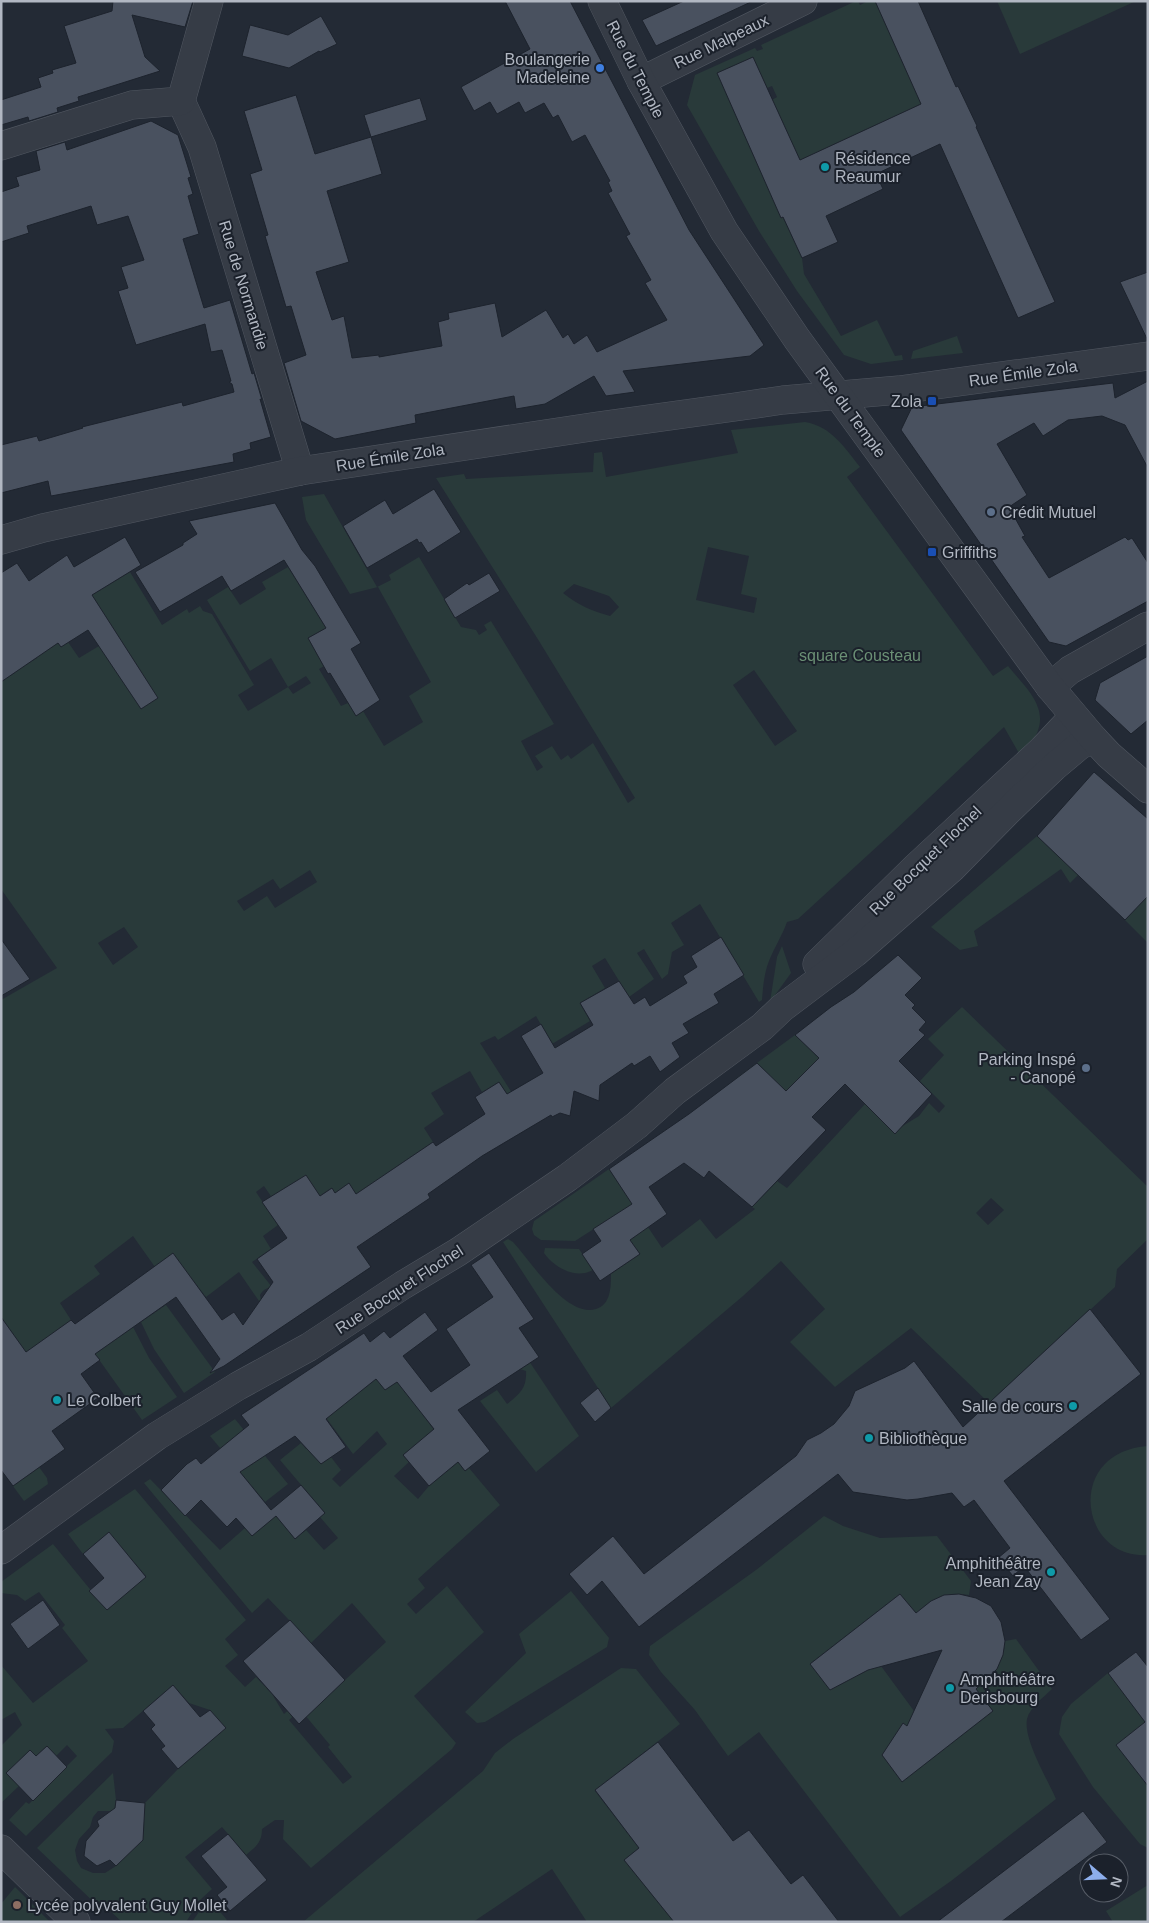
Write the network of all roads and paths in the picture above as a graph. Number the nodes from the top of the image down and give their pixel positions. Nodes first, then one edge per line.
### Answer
1 (209, 1) edge
2 (602, 1) edge
3 (802, 1) edge
4 (641, 81) junction
5 (181, 100) junction
6 (1, 146) edge
7 (1148, 356) edge
8 (839, 396) junction
9 (300, 471) junction
10 (1, 540) edge
11 (1148, 626) edge
12 (1060, 678) junction
13 (1074, 716) junction
14 (1093, 738) junction
15 (1023, 766) junction
16 (1148, 789) edge
17 (1007, 812) junction
18 (782, 1008) junction
19 (1, 1550) edge
20 (1, 1848) edge
21 (76, 1922) edge

1 - 5 street
2 - 4 street, Rue du Temple
3 - 4 street, Rue Malpeaux
4 - 8 street, Rue du Temple
5 - 6 street
5 - 9 street, Rue de Normandie
7 - 8 street, Rue Émile Zola
8 - 9 street, Rue Émile Zola
8 - 12 street, Rue du Temple
9 - 10 street, Rue Émile Zola
11 - 12 street
12 - 13 street, Rue du Temple
13 - 14 street, Rue du Temple
13 - 15 street, Rue Bocquet Flochel
14 - 16 street, Rue du Temple
14 - 17 street, Rue Bocquet Flochel
15 - 17 street
15 - 18 street, Rue Bocquet Flochel
17 - 18 street, Rue Bocquet Flochel
18 - 19 street, Rue Bocquet Flochel
20 - 21 street

